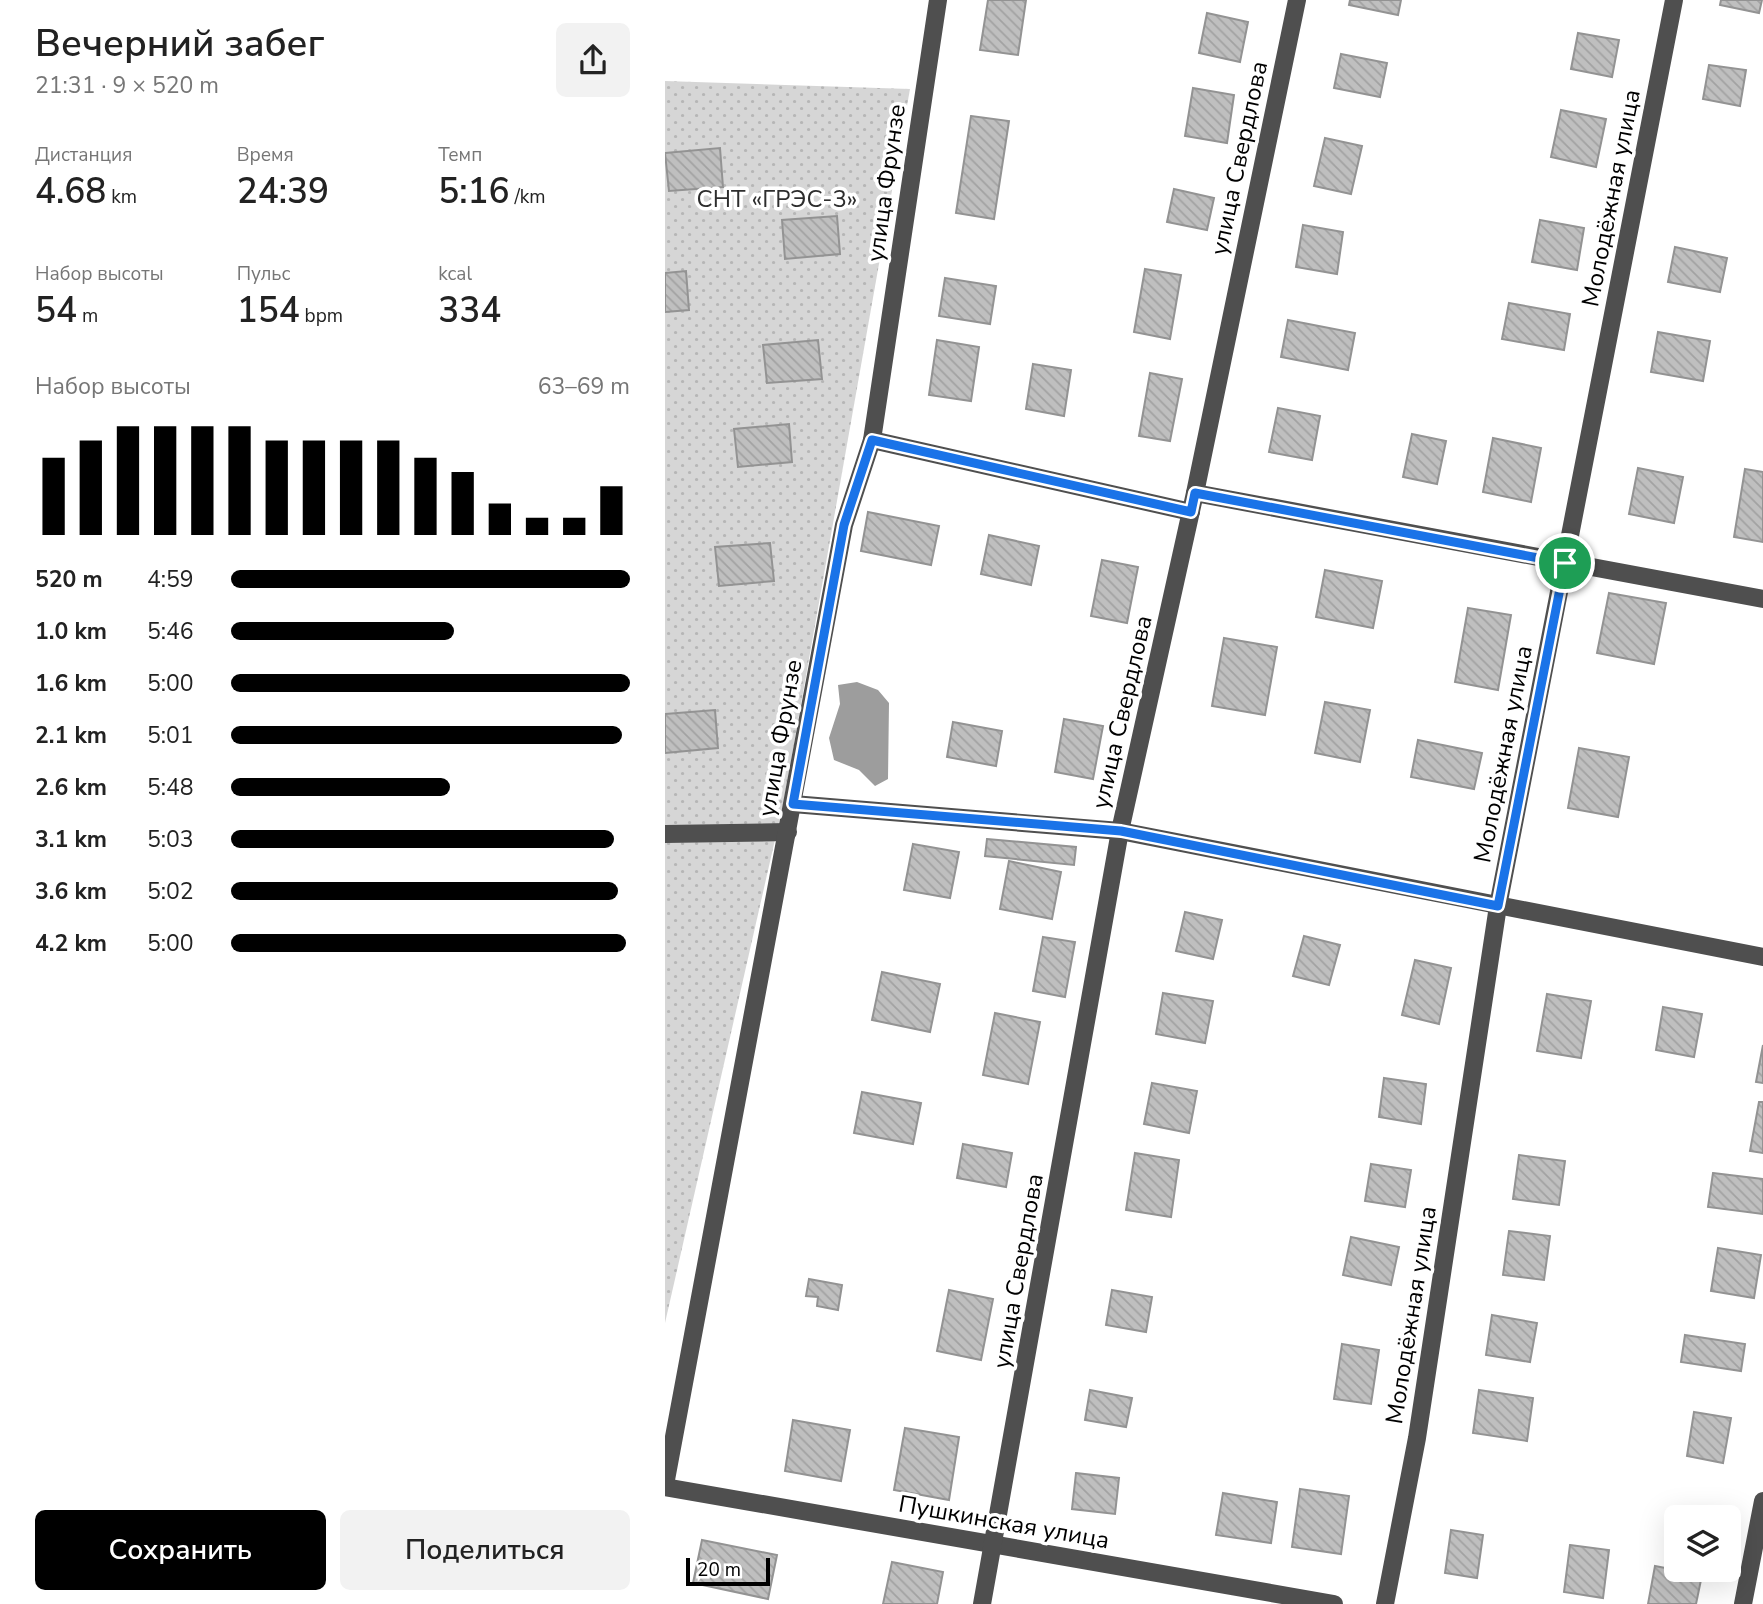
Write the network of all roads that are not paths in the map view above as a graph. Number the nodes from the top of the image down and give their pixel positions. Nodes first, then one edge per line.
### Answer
1 (938, 0) edge
2 (1297, 0) edge
3 (1674, 0) edge
4 (872, 440) junction
5 (1195, 493) junction
6 (1191, 512) junction
7 (1565, 563) junction
8 (1763, 599) edge
9 (793, 804) junction
10 (1121, 831) junction
11 (788, 832) junction
12 (665, 834) edge
13 (1498, 906) junction
14 (1763, 957) edge
15 (665, 1486) edge
16 (1763, 1501) edge
17 (995, 1545) junction
18 (982, 1604) edge
19 (1334, 1604) edge
20 (1385, 1604) edge
21 (1743, 1604) edge

1 - 4 street, улица Фрунзе
2 - 5 street, улица Свердлова
3 - 7 street, Молодёжная улица
4 - 6 street
4 - 9 street, улица Фрунзе
5 - 6 street, улица Свердлова
5 - 7 street
6 - 10 street, улица Свердлова
7 - 8 street
7 - 13 street, Молодёжная улица
9 - 10 street
9 - 11 street, улица Фрунзе
10 - 13 street
10 - 17 street, улица Свердлова
11 - 12 street
11 - 15 street, улица Фрунзе
13 - 14 street
13 - 20 street, Молодёжная улица
15 - 17 street, Пушкинская улица
16 - 21 street
17 - 18 street, улица Свердлова
17 - 19 street, Пушкинская улица

